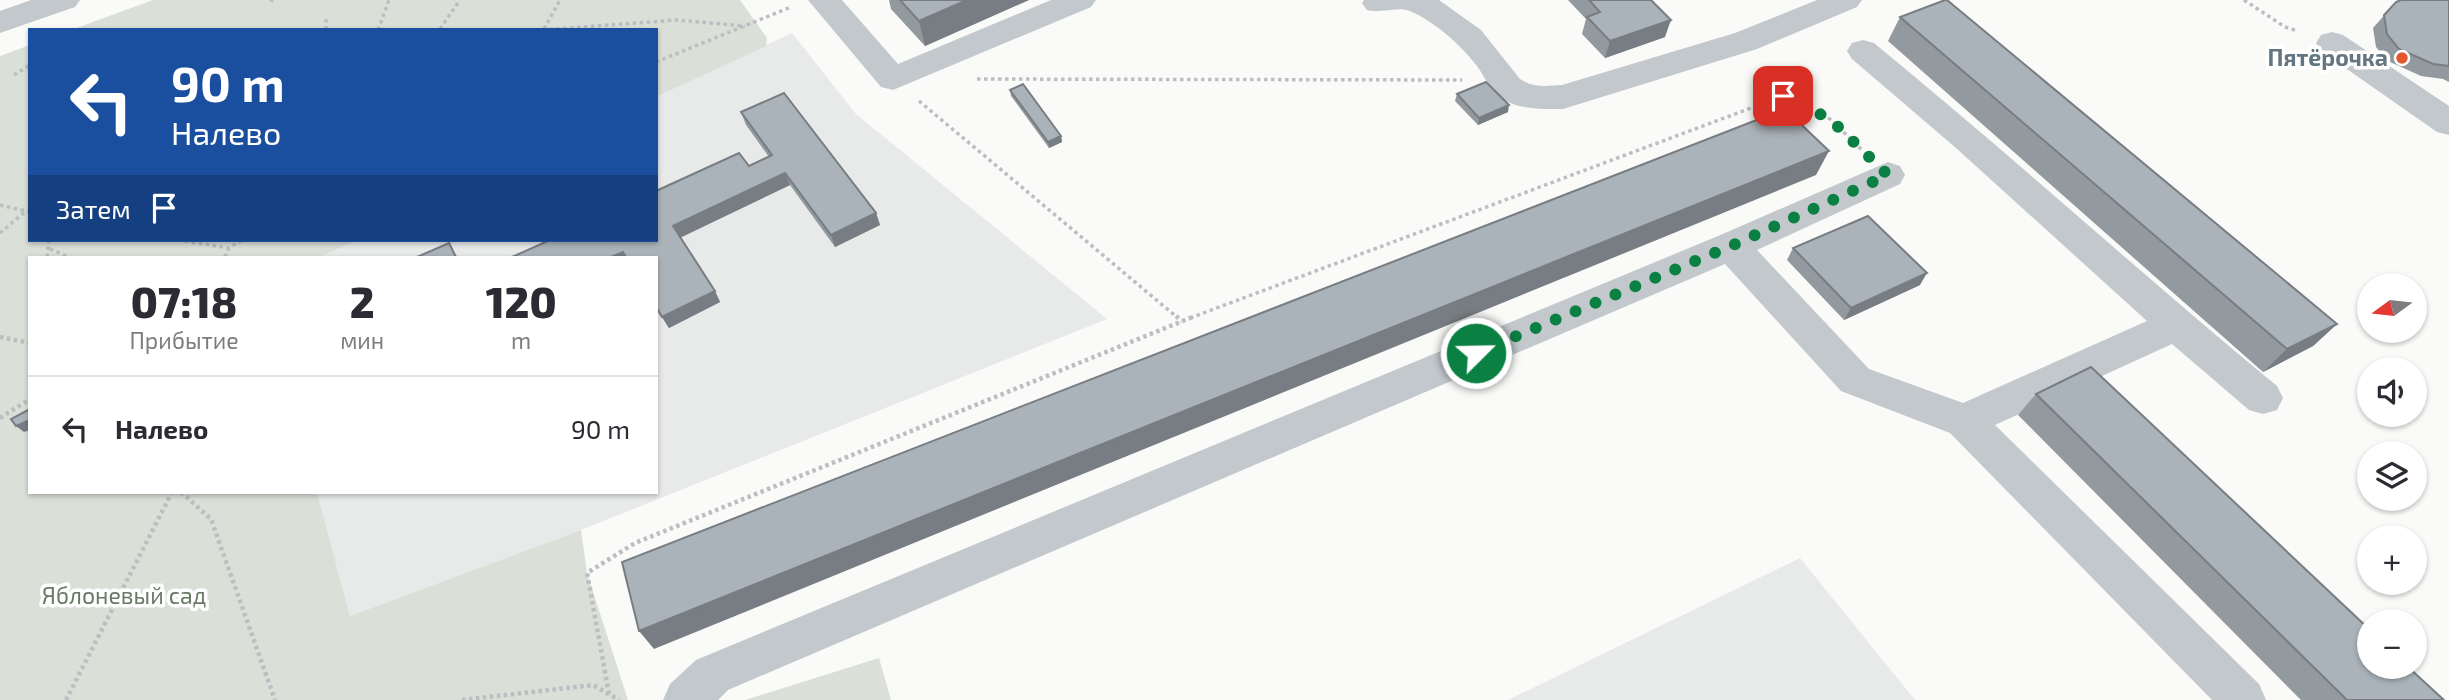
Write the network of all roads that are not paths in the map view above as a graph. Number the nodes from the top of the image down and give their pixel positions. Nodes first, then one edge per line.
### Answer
1 (64, 0) edge
2 (1080, 0) edge
3 (1414, 0) edge
4 (1846, 0) edge
5 (810, 3) edge
6 (0, 22) edge
7 (2332, 43) road end
8 (1863, 51) dead end
9 (2446, 130) edge
10 (1888, 175) road end
11 (1731, 246) junction
12 (2176, 325) junction
13 (2263, 398) dead end
14 (1964, 421) junction
15 (686, 700) edge
16 (2243, 700) edge

1 - 6 lane
2 - 5 lane
3 - 4 lane
7 - 9 lane
8 - 12 lane
10 - 11 lane
11 - 14 lane
11 - 15 lane
12 - 13 lane
12 - 14 lane
14 - 16 lane

